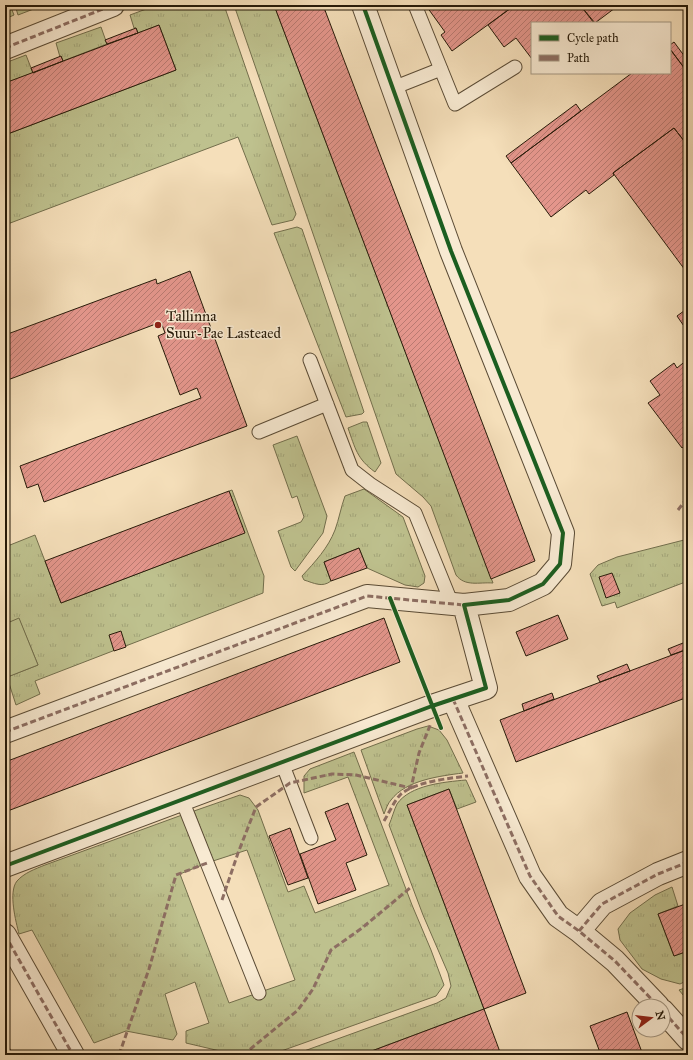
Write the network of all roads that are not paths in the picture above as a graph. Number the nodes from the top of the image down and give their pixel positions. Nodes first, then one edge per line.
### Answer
1 (113, 5) edge
2 (363, 5) edge
3 (415, 5) edge
4 (5, 48) edge
5 (515, 67) dead end
6 (441, 69) junction
7 (393, 88) junction
8 (310, 360) dead end
9 (327, 404) junction
10 (259, 432) dead end
11 (458, 605) junction
12 (453, 699) junction
13 (5, 732) edge
14 (282, 763) junction
15 (182, 800) junction
16 (311, 838) dead end
17 (688, 862) edge
18 (5, 866) edge
19 (579, 931) junction
20 (5, 935) edge
21 (259, 993) dead end
22 (650, 998) edge
23 (671, 1020) edge
24 (688, 1039) edge
25 (73, 1055) edge

1 - 4 street
2 - 7 street
3 - 6 lane
5 - 6 lane
6 - 7 lane
7 - 11 street
8 - 9 lane
9 - 10 lane
9 - 11 lane
11 - 12 street
11 - 13 street
12 - 14 street
12 - 19 street
14 - 15 street
14 - 16 lane
15 - 18 street
15 - 21 lane
17 - 19 street
19 - 22 street
20 - 25 street
23 - 24 street

